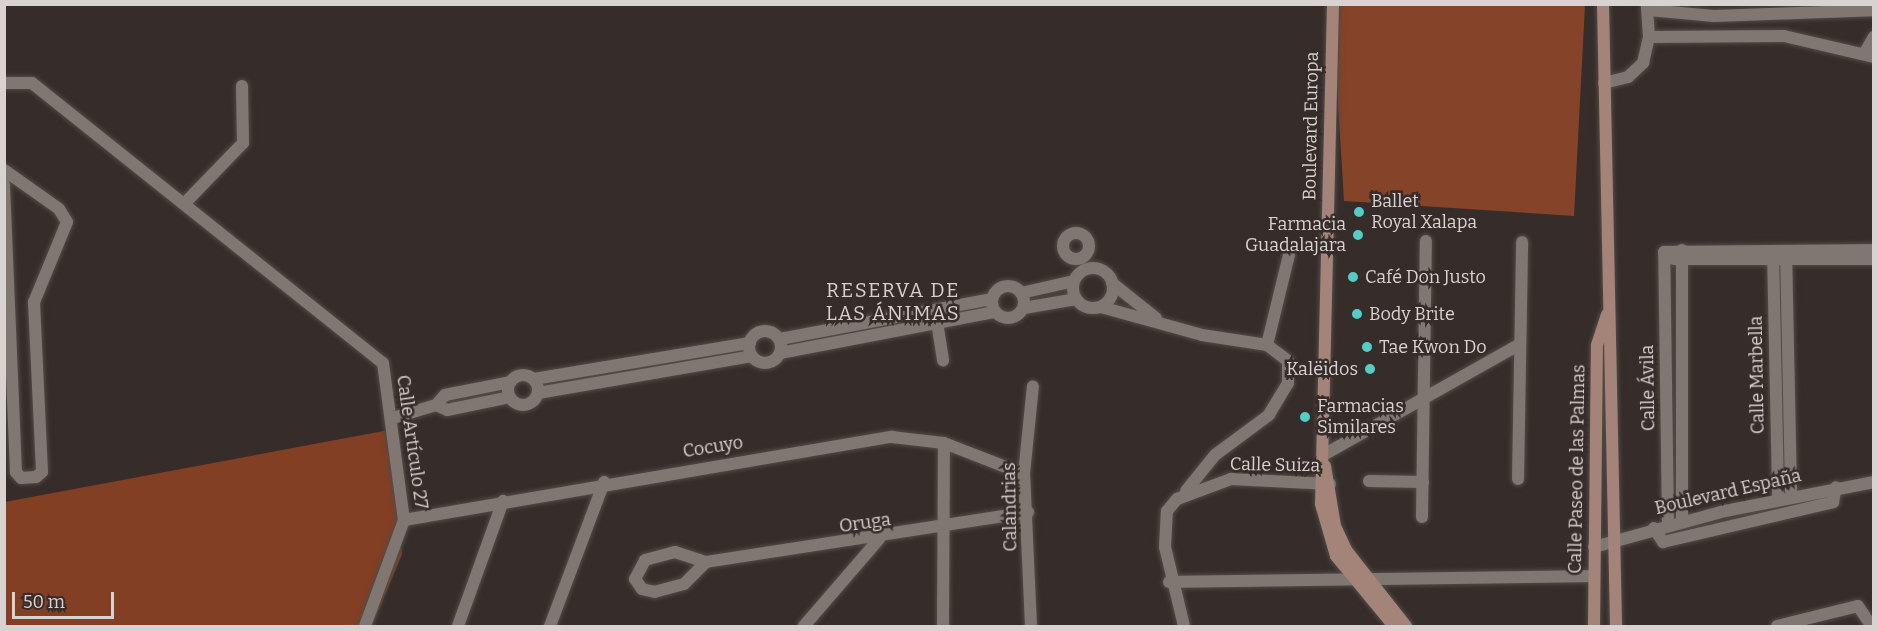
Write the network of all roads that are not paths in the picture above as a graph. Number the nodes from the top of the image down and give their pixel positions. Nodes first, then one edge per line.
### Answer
1 (1333, 4) edge
2 (1603, 4) edge
3 (1871, 4) edge
4 (1815, 7) edge
5 (1648, 8) edge
6 (1873, 11) edge
7 (1714, 16) junction
8 (1715, 36) junction
9 (1649, 37) junction
10 (1874, 37) edge
11 (1869, 56) edge
12 (4, 83) edge
13 (1604, 83) junction
14 (242, 86) dead end
15 (4, 170) edge
16 (4, 184) edge
17 (184, 204) junction
18 (1426, 240) dead end
19 (1522, 242) dead end
20 (1874, 250) edge
21 (1289, 255) dead end
22 (1682, 255) junction
23 (1773, 255) junction
24 (1786, 255) junction
25 (1874, 259) edge
26 (1074, 281) junction
27 (1112, 283) junction
28 (1021, 293) junction
29 (992, 299) junction
30 (1076, 299) junction
31 (1101, 307) junction
32 (1024, 308) junction
33 (995, 312) junction
34 (898, 314) junction
35 (1608, 314) junction
36 (1774, 320) junction
37 (1787, 320) junction
38 (1159, 321) junction
39 (937, 322) junction
40 (900, 328) junction
41 (1665, 333) junction
42 (1682, 334) junction
43 (780, 339) junction
44 (750, 343) junction
45 (1520, 344) junction
46 (1267, 345) junction
47 (780, 353) junction
48 (752, 356) junction
49 (944, 361) dead end
50 (630, 364) junction
51 (631, 378) junction
52 (534, 379) junction
53 (510, 382) junction
54 (1033, 387) dead end
55 (538, 393) junction
56 (510, 397) junction
57 (1425, 397) junction
58 (436, 405) junction
59 (1776, 413) junction
60 (1789, 414) junction
61 (393, 418) junction
62 (1667, 421) junction
63 (1682, 422) junction
64 (944, 444) junction
65 (1325, 460) junction
66 (1024, 474) junction
67 (1518, 479) dead end
68 (1369, 481) dead end
69 (604, 482) junction
70 (1423, 482) junction
71 (1874, 482) edge
72 (1324, 484) junction
73 (1836, 486) junction
74 (1186, 491) junction
75 (1791, 496) junction
76 (1778, 498) junction
77 (503, 501) junction
78 (1028, 513) junction
79 (1422, 517) dead end
80 (404, 520) junction
81 (1682, 521) junction
82 (1668, 524) junction
83 (944, 528) junction
84 (1654, 528) junction
85 (879, 539) junction
86 (1613, 539) junction
87 (1594, 547) junction
88 (706, 562) junction
89 (1593, 576) junction
90 (1360, 579) junction
91 (1169, 582) junction
92 (819, 615) junction
93 (1868, 624) edge
94 (365, 627) edge
95 (458, 627) edge
96 (550, 627) edge
97 (804, 627) edge
98 (827, 627) edge
99 (943, 627) edge
100 (1030, 627) edge
101 (1184, 627) edge
102 (1394, 627) edge
103 (1406, 627) edge
104 (1594, 627) edge
105 (1617, 627) edge
106 (1777, 627) edge

1 - 65 street, Boulevard Europa
2 - 13 street, Calle Paseo de las Palmas
3 - 6 street
4 - 6 street
4 - 7 street
5 - 7 street
5 - 9 street
7 - 8 street
8 - 9 street
8 - 11 street
9 - 13 street
10 - 11 street
12 - 17 street
13 - 35 street, Calle Paseo de las Palmas
14 - 17 street
15 - 16 street
17 - 61 street, Calle Artículo 27
18 - 57 street
19 - 45 street
20 - 24 street
21 - 46 street
22 - 23 street
22 - 41 street, Calle Ávila
22 - 42 street, Calle Ávila
23 - 24 street
23 - 36 street, Calle Marbella
24 - 25 street
24 - 37 street, Calle Marbella
26 - 27 street
26 - 28 street
26 - 30 street
27 - 31 street
27 - 38 street
28 - 29 street
28 - 32 street
29 - 33 street
29 - 34 street
30 - 31 street
30 - 32 street
31 - 38 street
32 - 33 street
33 - 39 street
34 - 40 street
34 - 43 street
35 - 86 street, Calle Paseo de las Palmas
35 - 87 street, Calle Paseo de las Palmas
36 - 37 street
36 - 59 street, Calle Marbella
37 - 60 street, Calle Marbella
38 - 46 street
39 - 40 street
39 - 49 street
40 - 47 street
41 - 42 street
41 - 62 street, Calle Ávila
42 - 63 street, Calle Ávila
43 - 44 street
43 - 47 street
44 - 48 street
44 - 50 street
45 - 57 street
45 - 67 street
46 - 74 street
47 - 48 street
48 - 51 street
50 - 51 street
50 - 52 street
51 - 55 street
52 - 53 street
52 - 55 street
53 - 56 street
53 - 58 street
54 - 66 street, Calandrias
55 - 56 street
56 - 58 street
57 - 65 street
57 - 70 street
58 - 61 street
59 - 60 street
59 - 76 street, Calle Marbella
60 - 75 street, Calle Marbella
61 - 80 street, Calle Artículo 27
62 - 63 street
62 - 82 street, Calle Ávila
63 - 81 street, Calle Ávila
64 - 66 street, Cocuyo
64 - 69 street, Cocuyo
64 - 83 street
65 - 72 street, Boulevard Europa
66 - 78 street, Calandrias
68 - 70 street
69 - 77 street, Cocuyo
69 - 96 street
70 - 79 street
71 - 73 street, Boulevard España
72 - 74 street, Calle Suiza
72 - 90 street, Boulevard Europa
73 - 75 street, Boulevard España
73 - 84 street
74 - 91 street
75 - 76 street, Boulevard España
76 - 81 street, Boulevard España
77 - 80 street, Cocuyo
77 - 95 street
78 - 83 street, Oruga
78 - 100 street, Calandrias
80 - 94 street, Calle Artículo 27
81 - 82 street, Boulevard España
82 - 84 street, Boulevard España
83 - 85 street, Oruga
83 - 99 street
84 - 86 street, Boulevard España
85 - 88 street, Oruga
85 - 92 street
86 - 87 street, Boulevard España
86 - 105 street, Calle Paseo de las Palmas
87 - 89 street, Calle Paseo de las Palmas
88 - 88 street
89 - 90 street
89 - 104 street, Calle Paseo de las Palmas
90 - 91 street
90 - 102 street, Boulevard Europa
90 - 103 street, Boulevard Europa
91 - 101 street
92 - 97 street
92 - 98 street
93 - 106 street

